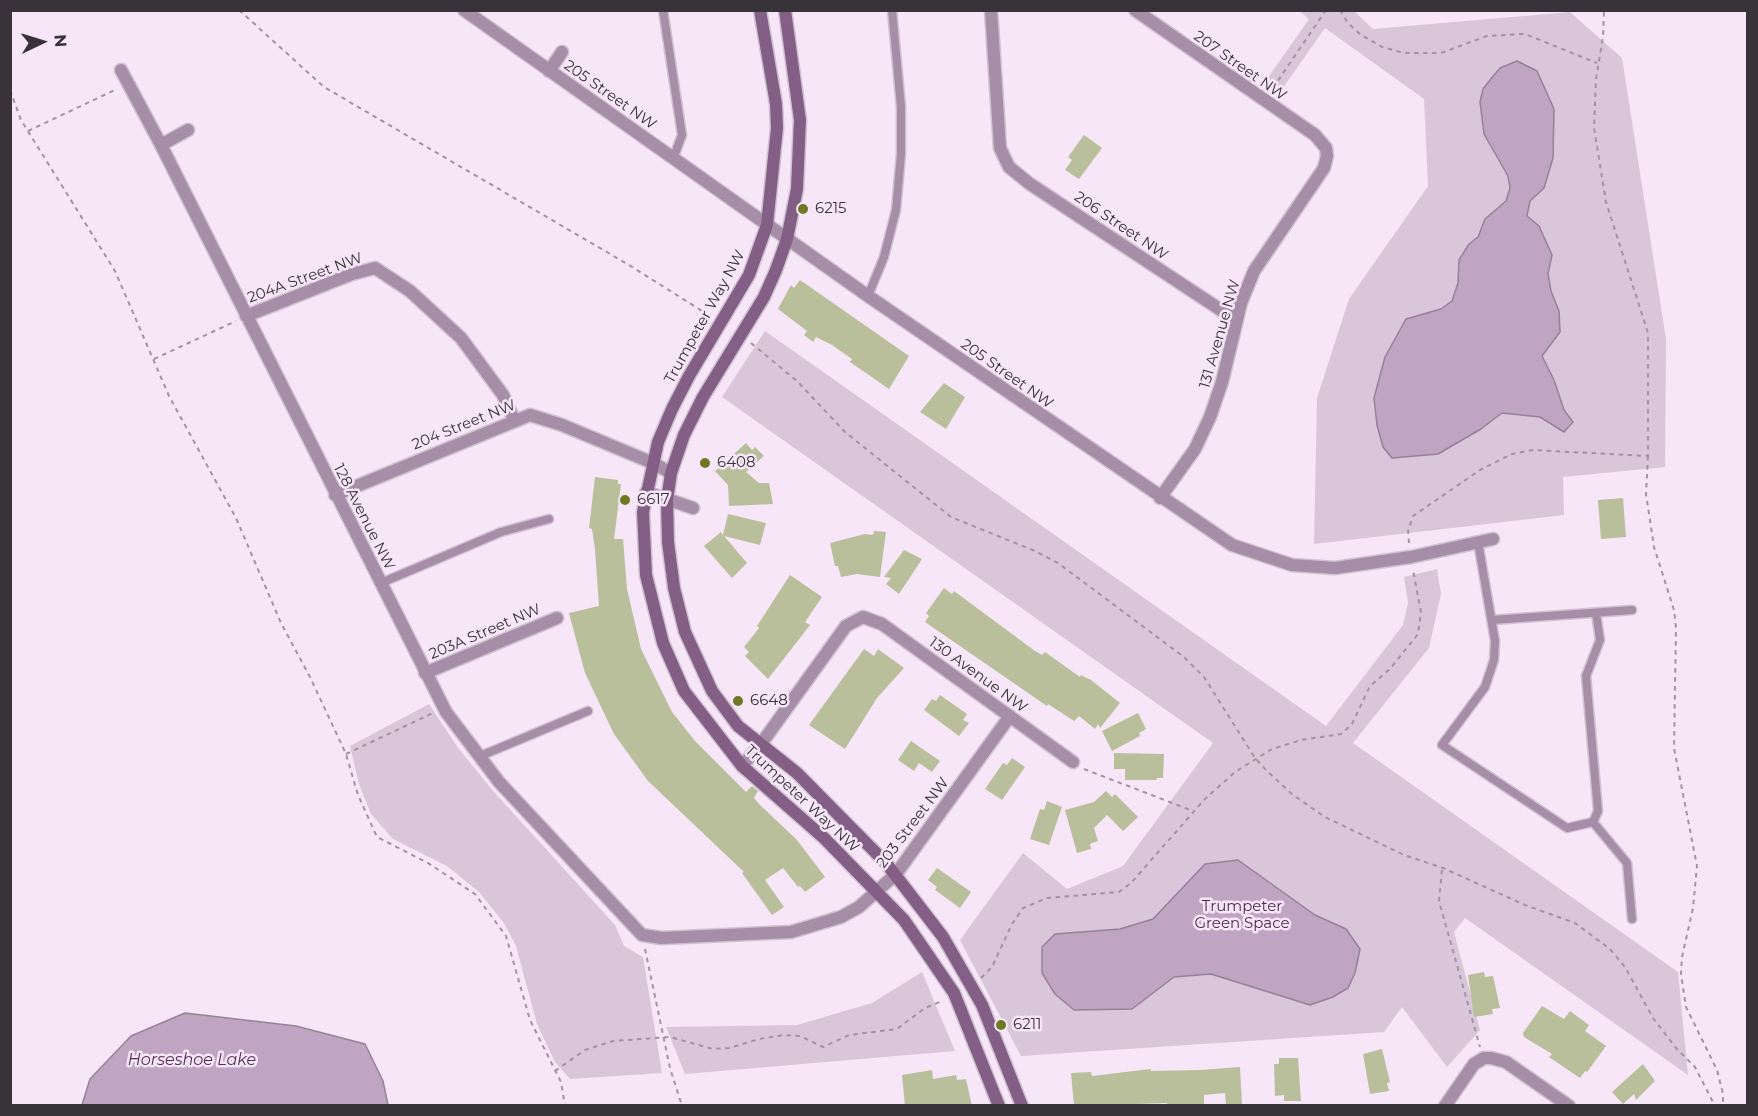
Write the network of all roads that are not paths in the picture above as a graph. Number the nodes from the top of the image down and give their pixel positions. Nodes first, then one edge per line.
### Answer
1 (464, 10) edge
2 (663, 10) edge
3 (760, 10) edge
4 (785, 10) edge
5 (892, 10) edge
6 (991, 10) edge
7 (1135, 10) edge
8 (562, 52) dead end
9 (121, 70) dead end
10 (549, 71) junction
11 (188, 130) dead end
12 (161, 145) junction
13 (1326, 148) joint
14 (674, 159) junction
15 (768, 225) junction
16 (787, 239) junction
17 (868, 296) junction
18 (246, 316) junction
19 (1236, 320) junction
20 (514, 420) junction
21 (653, 463) junction
22 (671, 473) junction
23 (646, 492) junction
24 (335, 495) junction
25 (1160, 498) junction
26 (667, 500) junction
27 (693, 508) dead end
28 (549, 519) dead end
29 (1492, 539) dead end
30 (1478, 542) junction
31 (381, 583) junction
32 (1632, 610) dead end
33 (1596, 613) junction
34 (557, 618) dead end
35 (1492, 620) junction
36 (425, 673) junction
37 (588, 711) dead end
38 (1010, 716) junction
39 (761, 744) junction
40 (478, 758) junction
41 (1073, 762) road end
42 (742, 766) junction
43 (1593, 822) junction
44 (896, 874) junction
45 (879, 891) junction
46 (1632, 919) dead end
47 (642, 935) joint
48 (999, 1106) edge
49 (1022, 1106) edge
50 (1445, 1106) edge
51 (1569, 1106) edge

1 - 10 street, 205 Street NW
2 - 14 lane
3 - 15 street, Trumpeter Way NW
4 - 16 street, Trumpeter Way NW
5 - 17 lane
6 - 19 street, 206 Street NW
7 - 13 street, 207 Street NW
8 - 10 street, 205 Street NW
9 - 12 street, 128 Avenue NW
10 - 14 street, 205 Street NW
11 - 12 street
12 - 18 street, 128 Avenue NW
13 - 19 street, 131 Avenue NW
14 - 15 street, 205 Street NW
15 - 16 street, 205 Street NW
15 - 21 street, Trumpeter Way NW
16 - 17 street, 205 Street NW
16 - 22 street, Trumpeter Way NW
17 - 25 street, 205 Street NW
18 - 20 street, 204A Street NW
18 - 24 street, 128 Avenue NW
19 - 25 street, 131 Avenue NW
20 - 21 street, 204 Street NW
20 - 24 street, 204 Street NW
21 - 22 street, 204 Street NW
21 - 23 street, Trumpeter Way NW
22 - 26 street, Trumpeter Way NW
23 - 26 street
23 - 42 street, Trumpeter Way NW
24 - 31 street, 128 Avenue NW
25 - 30 street, 205 Street NW
26 - 27 street
26 - 39 street, Trumpeter Way NW
28 - 31 lane
29 - 30 street, 205 Street NW
30 - 35 lane
31 - 36 street, 128 Avenue NW
32 - 33 lane
33 - 35 lane
33 - 43 lane
34 - 36 street, 203A Street NW
35 - 43 lane
36 - 40 street, 128 Avenue NW
37 - 40 lane
38 - 39 street, 130 Avenue NW
38 - 41 street, 130 Avenue NW
38 - 44 street, 203 Street NW
39 - 42 street
39 - 44 street, Trumpeter Way NW
40 - 47 street, 128 Avenue NW
42 - 45 street, Trumpeter Way NW
43 - 46 lane
44 - 45 street, 203 Street NW
44 - 49 street, Trumpeter Way NW
45 - 47 street, 203 Street NW
45 - 48 street, Trumpeter Way NW
50 - 51 street

